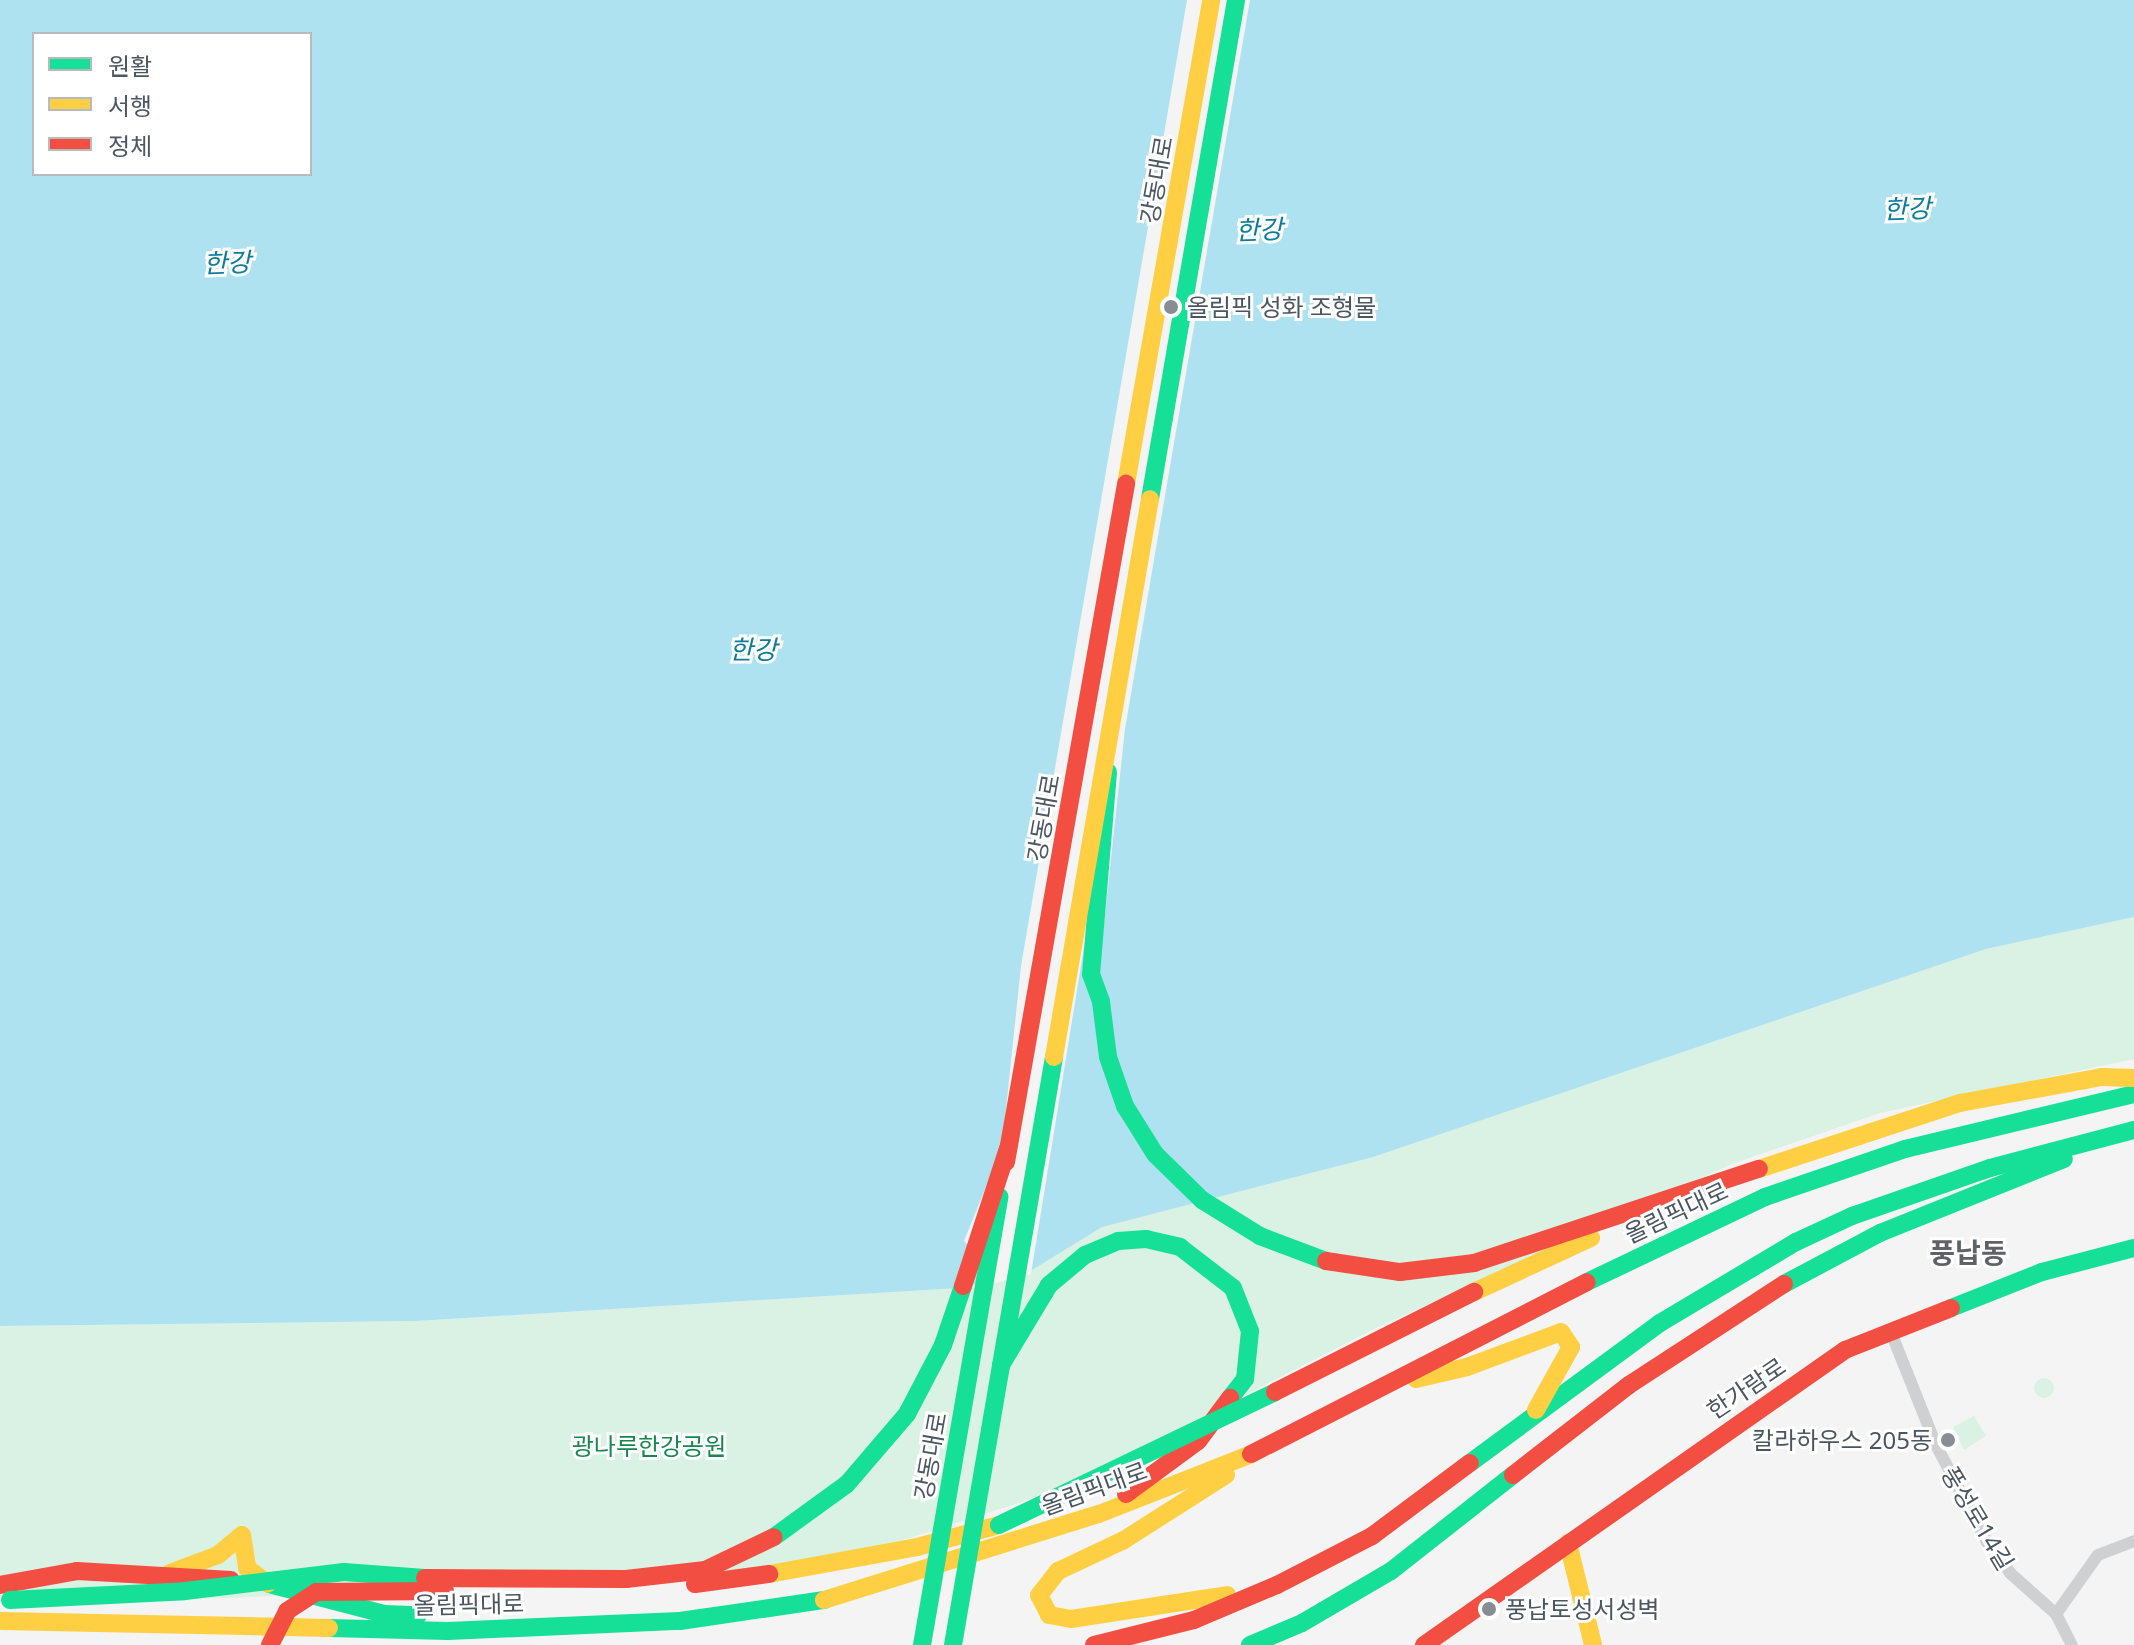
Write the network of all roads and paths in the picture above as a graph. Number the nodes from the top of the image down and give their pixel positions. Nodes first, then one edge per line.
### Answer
1 (1211, 0) edge
2 (1236, 0) edge
3 (1108, 739) junction
4 (2134, 1078) edge
5 (2134, 1094) edge
6 (2133, 1131) edge
7 (1008, 1148) junction
8 (1676, 1200) junction
9 (2134, 1248) edge
10 (1890, 1330) junction
11 (1000, 1367) junction
12 (1385, 1386) junction
13 (1531, 1418) junction
14 (1271, 1446) junction
15 (1538, 1458) junction
16 (1099, 1514) junction
17 (2134, 1541) edge
18 (1568, 1543) junction
19 (163, 1575) junction
20 (626, 1579) junction
21 (708, 1582) junction
22 (268, 1584) junction
23 (1277, 1585) junction
24 (3, 1596) edge
25 (2056, 1614) junction
26 (0, 1621) edge
27 (619, 1624) junction
28 (270, 1645) edge
29 (922, 1645) edge
30 (953, 1645) edge
31 (1094, 1645) edge
32 (1250, 1645) edge
33 (1290, 1645) edge
34 (1424, 1645) edge
35 (1593, 1645) edge
36 (2072, 1645) edge

1 - 7 main road, 강동대로, bridge
2 - 3 main road, 강동대로, bridge
3 - 8 main road, bridge
3 - 11 main road, 강동대로, bridge
4 - 8 main road
5 - 12 main road, 올림픽대로
6 - 13 main road
6 - 15 main road
7 - 20 main road, bridge
7 - 29 main road, 강동대로, bridge
8 - 21 main road, bridge
9 - 10 main road, 한가람로
10 - 18 main road, 한가람로
10 - 25 street, 풍성로14길
11 - 16 main road
11 - 30 main road, 강동대로, bridge
12 - 13 main road
12 - 14 main road, 올림픽대로
13 - 23 main road
14 - 16 main road, 올림픽대로
14 - 23 main road
15 - 32 main road
15 - 33 main road
16 - 27 main road, 올림픽대로
17 - 25 street
18 - 34 main road, 한가람로
18 - 35 main road
19 - 22 main road
19 - 22 main road
19 - 24 main road
20 - 21 main road, bridge
20 - 24 main road, bridge
21 - 28 main road, bridge
22 - 27 main road
23 - 31 main road
25 - 36 street, 풍성로14길
26 - 27 main road, 올림픽대로

